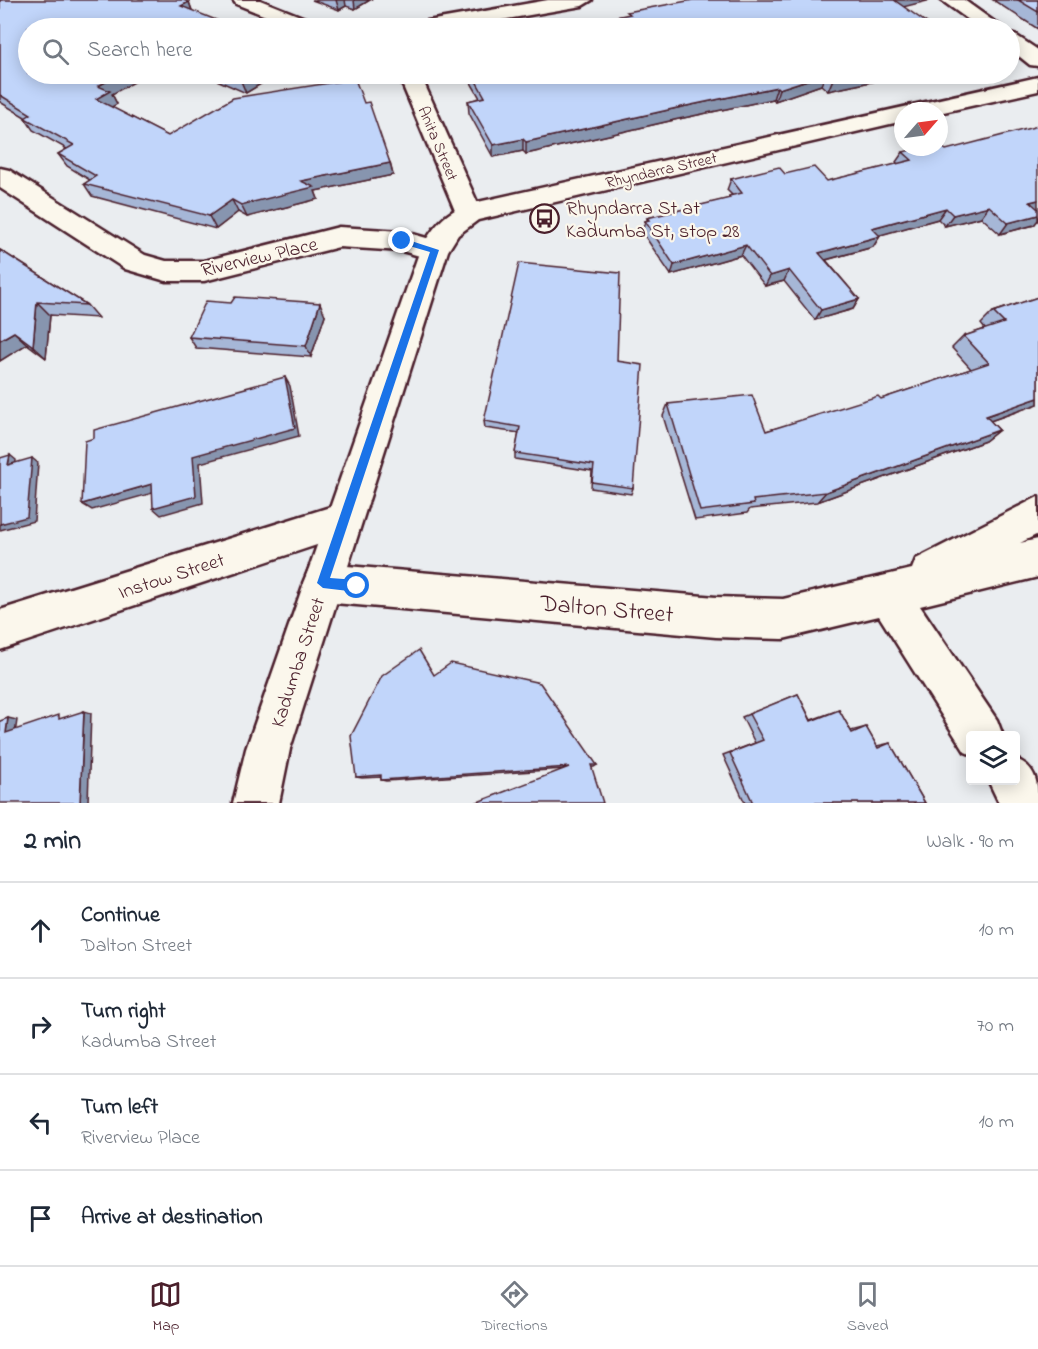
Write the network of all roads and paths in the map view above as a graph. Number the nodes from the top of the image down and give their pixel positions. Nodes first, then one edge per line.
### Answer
1 (243, 0) edge
2 (582, 0) edge
3 (951, 0) edge
4 (288, 18) edge
5 (479, 18) edge
6 (978, 18) edge
7 (1020, 47) edge
8 (1038, 60) edge
9 (413, 84) edge
10 (1038, 84) edge
11 (948, 104) edge
12 (894, 116) edge
13 (0, 176) edge
14 (469, 213) junction
15 (434, 250) junction
16 (1038, 514) edge
17 (343, 520) junction
18 (1038, 558) edge
19 (323, 583) junction
20 (889, 595) junction
21 (0, 630) edge
22 (978, 731) edge
23 (1014, 785) edge
24 (256, 803) edge
25 (1025, 803) edge

1 - 4 street
2 - 5 street
3 - 6 street
7 - 8 street
9 - 14 street, Anita Street
10 - 11 street
12 - 14 street, Rhyndarra Street
13 - 15 street, Riverview Place
14 - 15 street, Rhyndarra Street
15 - 17 street, Kadumba Street
16 - 20 street, Dalton Street
17 - 19 street, Kadumba Street
17 - 21 street, Instow Street
18 - 20 street, Dalton Street
19 - 20 street, Dalton Street
19 - 24 street, Kadumba Street
20 - 22 street
23 - 25 street

